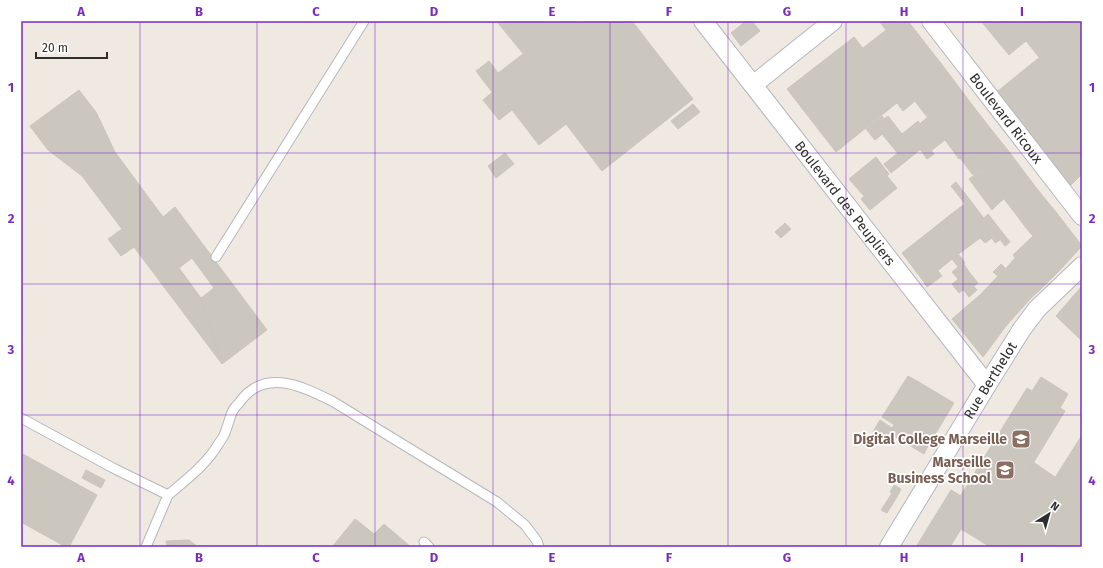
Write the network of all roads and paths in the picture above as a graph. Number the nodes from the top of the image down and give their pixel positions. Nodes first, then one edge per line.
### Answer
1 (364, 21) edge
2 (703, 21) edge
3 (833, 21) edge
4 (931, 21) edge
5 (753, 85) junction
6 (1082, 216) edge
7 (216, 257) dead end
8 (1082, 266) edge
9 (987, 385) junction
10 (21, 418) edge
11 (168, 495) junction
12 (146, 547) edge
13 (539, 547) edge
14 (889, 547) edge

1 - 7 lane
2 - 5 street, Boulevard des Peupliers
3 - 5 street
4 - 6 street, Boulevard Ricoux
5 - 9 street, Boulevard des Peupliers
8 - 9 street, Rue Berthelot
9 - 14 street, Rue Berthelot
10 - 11 lane
11 - 12 lane
11 - 13 lane

